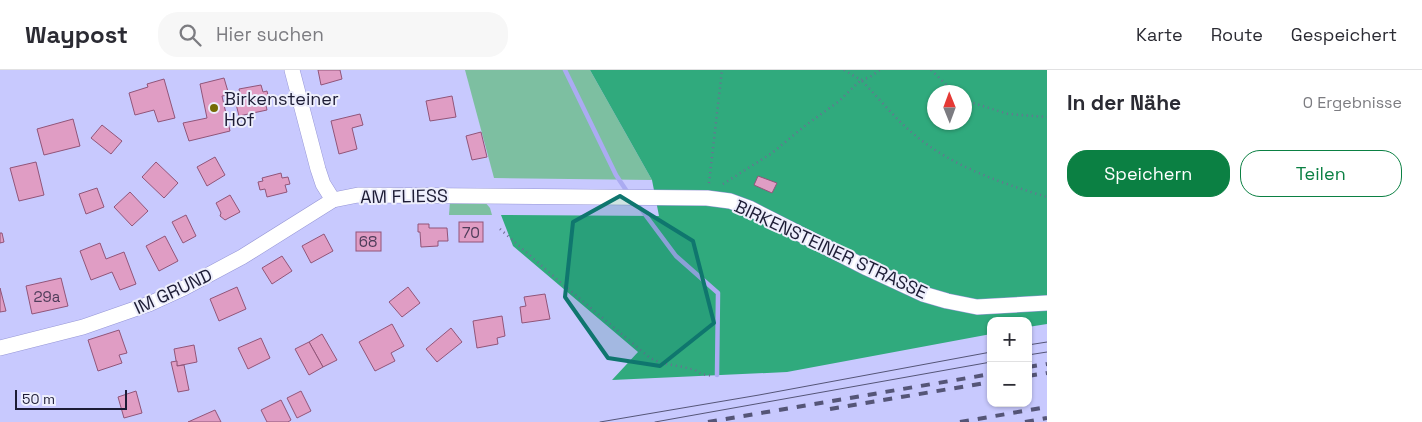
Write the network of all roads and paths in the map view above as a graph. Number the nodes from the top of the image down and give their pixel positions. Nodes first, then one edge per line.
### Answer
1 (292, 70) edge
2 (722, 70) edge
3 (844, 70) edge
4 (880, 70) edge
5 (931, 70) edge
6 (861, 80) junction
7 (947, 85) edge
8 (972, 103) edge
9 (1047, 117) edge
10 (708, 194) junction
11 (613, 197) joint
12 (1047, 197) edge
13 (333, 200) junction
14 (500, 229) dead end
15 (1047, 303) edge
16 (0, 348) edge
17 (713, 376) dead end

1 - 13 street
2 - 10 path
3 - 6 path
4 - 6 path
5 - 7 path
6 - 10 path
6 - 12 path
8 - 9 path
10 - 11 street, BIRKENSTEINER STRASSE
10 - 15 street, BIRKENSTEINER STRASSE
11 - 13 street, AM FLIESS
13 - 16 street, IM GRUND
14 - 17 path

